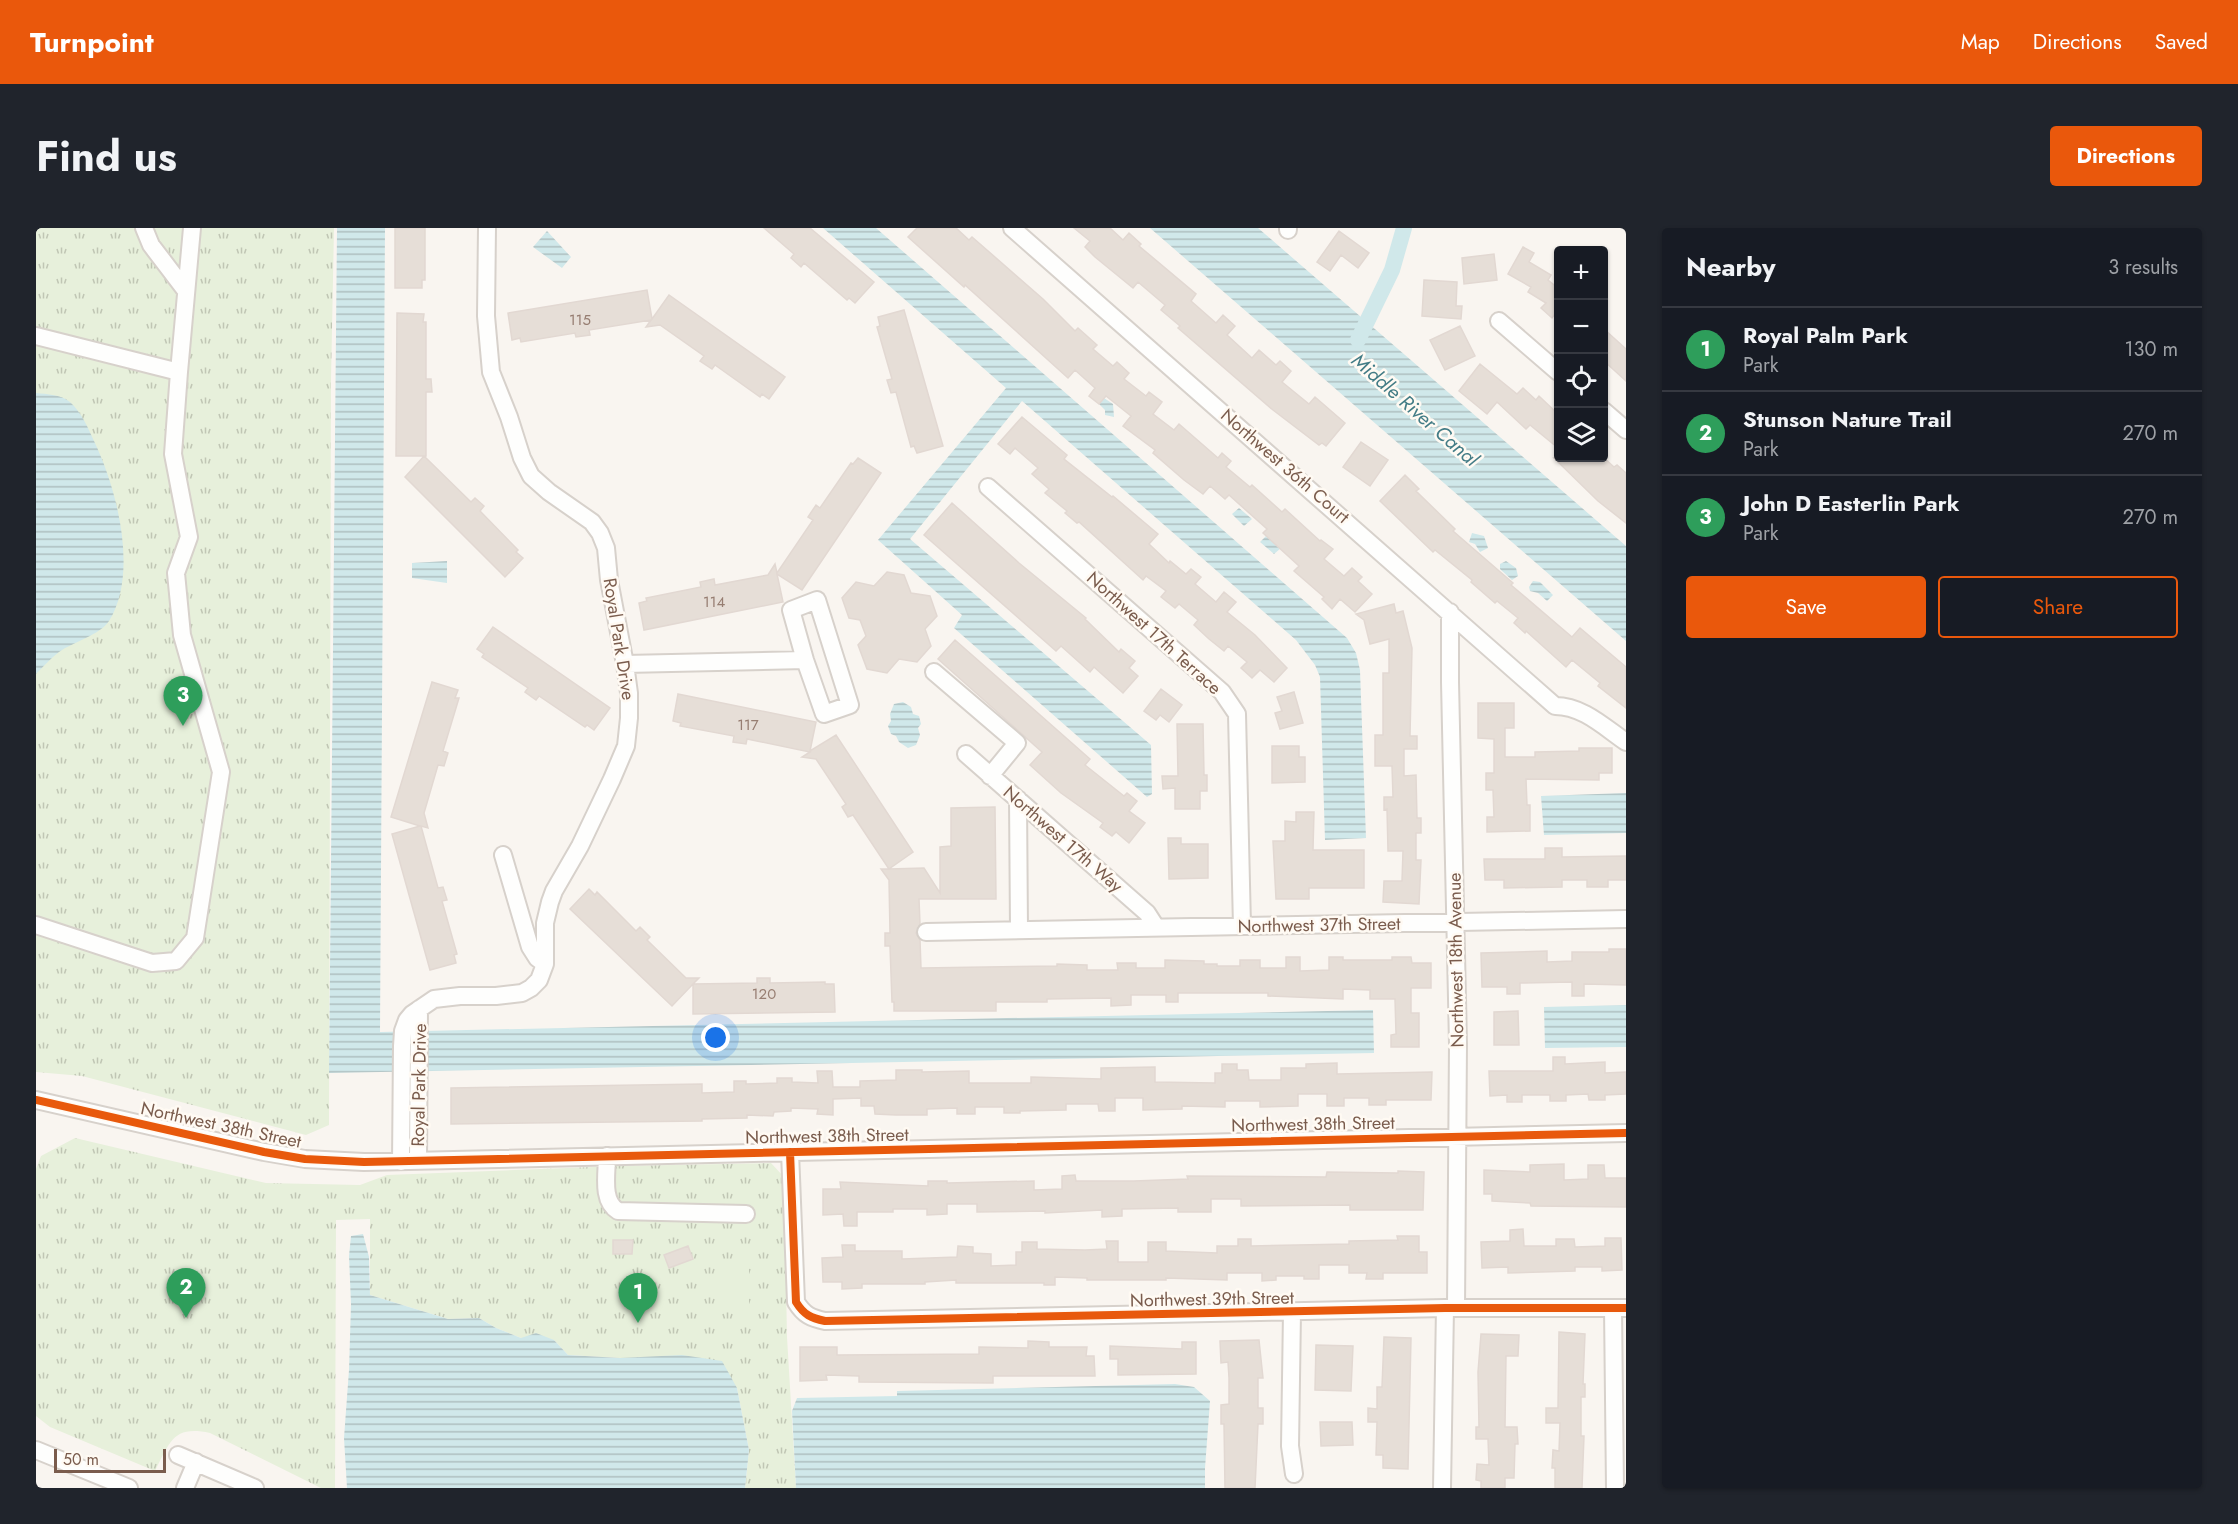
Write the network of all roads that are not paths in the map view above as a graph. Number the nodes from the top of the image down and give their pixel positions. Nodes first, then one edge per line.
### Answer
1 (144, 228) edge
2 (192, 228) edge
3 (487, 228) edge
4 (1012, 228) edge
5 (186, 291) junction
6 (1499, 321) dead end
7 (36, 336) edge
8 (1554, 369) edge
9 (179, 372) junction
10 (1608, 414) edge
11 (1626, 430) edge
12 (988, 488) dead end
13 (1450, 612) junction
14 (805, 660) junction
15 (625, 664) junction
16 (934, 672) dead end
17 (1626, 742) edge
18 (966, 754) dead end
19 (990, 776) junction
20 (1018, 799) junction
21 (503, 855) dead end
22 (1626, 919) edge
23 (1455, 923) junction
24 (36, 925) edge
25 (1242, 926) junction
26 (1156, 927) junction
27 (1016, 930) junction
28 (926, 932) dead end
29 (545, 964) junction
30 (411, 1031) junction
31 (37, 1105) edge
32 (1626, 1133) edge
33 (1458, 1136) junction
34 (790, 1152) junction
35 (607, 1156) junction
36 (410, 1162) junction
37 (746, 1214) dead end
38 (1450, 1308) junction
39 (1620, 1308) edge
40 (1292, 1312) junction
41 (36, 1450) edge
42 (178, 1455) dead end
43 (196, 1462) junction
44 (1294, 1474) dead end
45 (129, 1488) edge
46 (185, 1488) edge
47 (255, 1488) edge
48 (1442, 1488) edge
49 (1615, 1488) edge

1 - 5 street
2 - 5 street
3 - 15 street, Royal Park Drive
4 - 13 street, Northwest 36th Court
5 - 9 street
6 - 8 street
7 - 9 street
9 - 24 street
10 - 11 street
12 - 25 street, Northwest 17th Terrace
13 - 17 street, Northwest 36th Court
13 - 23 street, Northwest 18th Avenue
14 - 14 street
14 - 15 street
15 - 29 street, Royal Park Drive
16 - 19 street
18 - 19 street, Northwest 17th Way
19 - 20 street, Northwest 17th Way
20 - 26 street, Northwest 17th Way
20 - 27 street
21 - 29 street
22 - 23 street, Northwest 37th Street
23 - 25 street, Northwest 37th Street
23 - 33 street, Northwest 18th Avenue
25 - 26 street, Northwest 37th Street
26 - 27 street, Northwest 37th Street
27 - 28 street, Northwest 37th Street
29 - 30 street, Royal Park Drive
30 - 36 street, Royal Park Drive
30 - 36 street, Royal Park Drive
31 - 36 street, Northwest 38th Street
32 - 33 street, Northwest 38th Street
33 - 34 street, Northwest 38th Street
33 - 38 street, Northwest 18th Avenue
34 - 35 street, Northwest 38th Street
34 - 40 street, Northwest 39th Street
35 - 36 street, Northwest 38th Street
35 - 37 street
38 - 39 street, Northwest 39th Street
38 - 40 street, Northwest 39th Street
38 - 48 street, Northwest 18th Avenue
39 - 49 street
40 - 44 street
41 - 45 street
42 - 43 street
43 - 46 street
43 - 47 street

